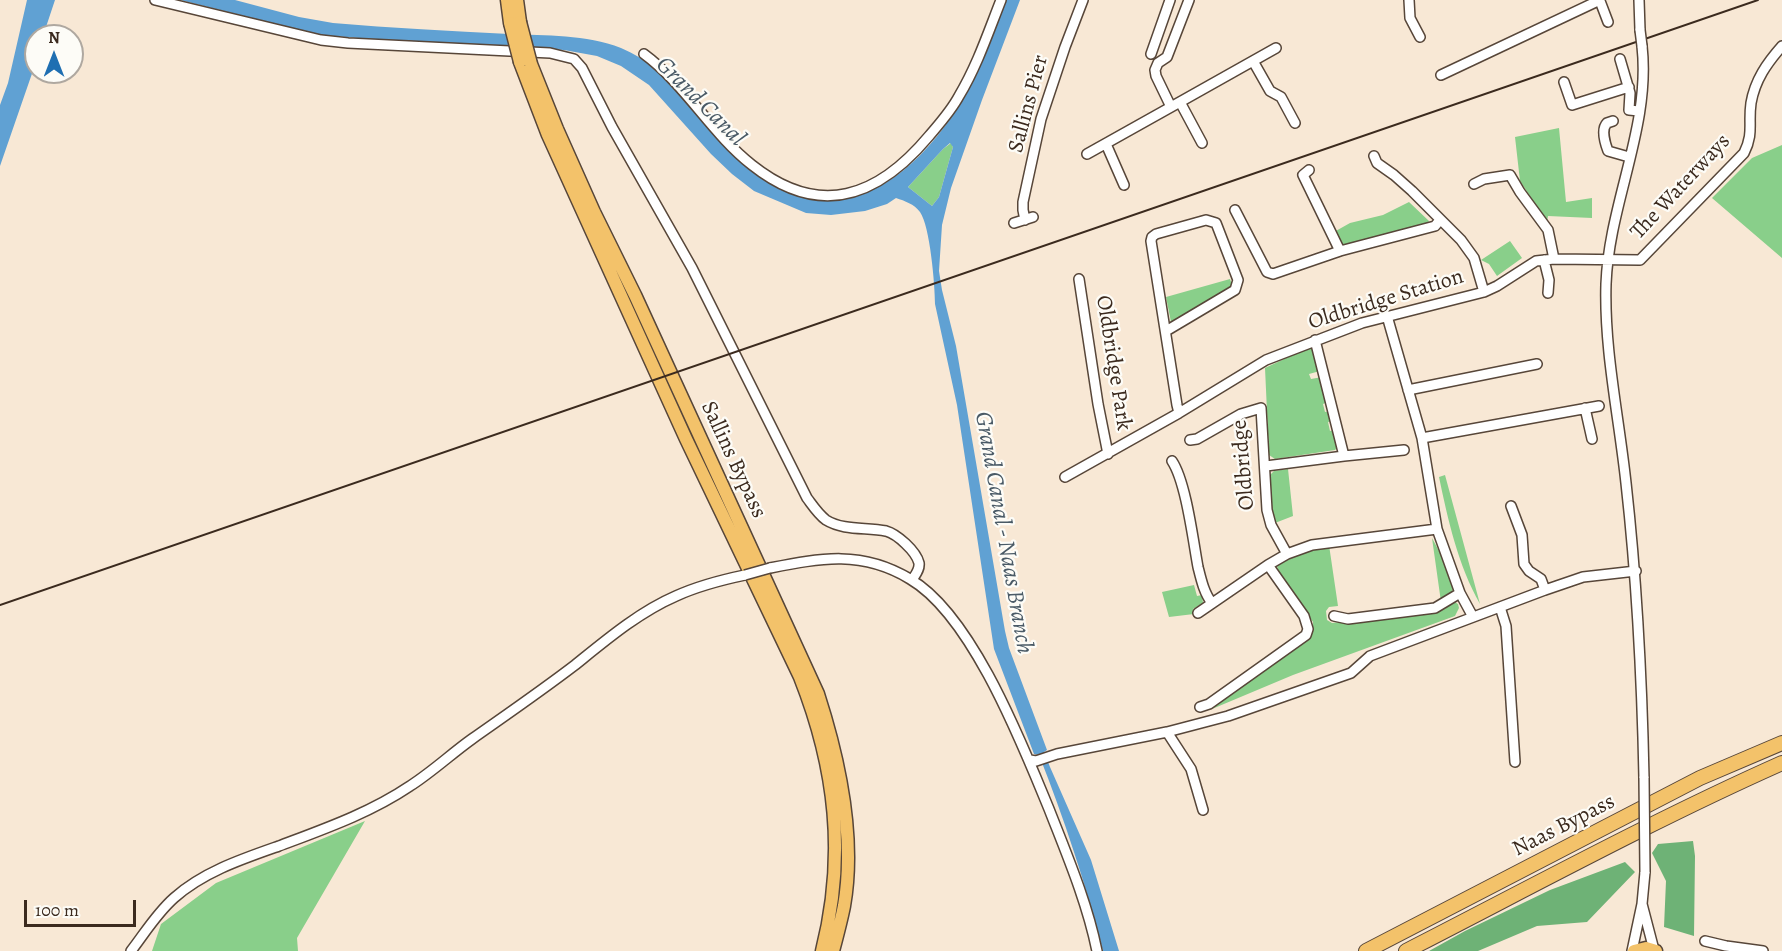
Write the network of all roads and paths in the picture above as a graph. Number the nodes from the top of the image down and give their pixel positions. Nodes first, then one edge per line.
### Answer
1 (155, 0) edge
2 (507, 0) edge
3 (517, 0) edge
4 (1001, 0) edge
5 (1083, 0) edge
6 (1170, 0) edge
7 (1189, 0) edge
8 (1409, 0) edge
9 (1600, 0) edge
10 (1639, 0) edge
11 (515, 22) junction
12 (1608, 22) dead end
13 (1158, 32) junction
14 (1529, 32) junction
15 (1420, 37) dead end
16 (1175, 38) junction
17 (1533, 44) dead end
18 (1782, 46) edge
19 (1276, 48) dead end
20 (644, 54) dead end
21 (1151, 54) dead end
22 (1620, 59) dead end
23 (1253, 61) junction
24 (526, 63) junction
25 (1441, 75) dead end
26 (1564, 82) dead end
27 (1629, 87) junction
28 (1176, 104) junction
29 (1639, 111) junction
30 (1613, 121) dead end
31 (1295, 123) dead end
32 (1202, 143) dead end
33 (1106, 144) junction
34 (1088, 154) dead end
35 (1374, 156) dead end
36 (1629, 157) junction
37 (1309, 170) dead end
38 (1474, 184) dead end
39 (1124, 185) dead end
40 (1234, 210) dead end
41 (1440, 220) junction
42 (1014, 224) dead end
43 (1340, 251) junction
44 (1549, 260) junction
45 (1609, 261) junction
46 (1079, 279) dead end
47 (1484, 292) junction
48 (1548, 293) dead end
49 (1387, 316) junction
50 (1166, 331) junction
51 (1315, 340) junction
52 (1266, 360) joint
53 (1537, 364) dead end
54 (1324, 374) junction
55 (1313, 377) dead end
56 (1408, 390) junction
57 (1260, 397) dead end
58 (1599, 406) dead end
59 (1261, 408) junction
60 (1586, 408) junction
61 (1179, 413) junction
62 (1422, 438) junction
63 (1592, 439) dead end
64 (1190, 440) dead end
65 (1404, 450) dead end
66 (1108, 453) junction
67 (1344, 456) junction
68 (1172, 461) dead end
69 (1266, 466) junction
70 (1065, 477) dead end
71 (1511, 506) dead end
72 (1437, 530) junction
73 (1287, 554) junction
74 (1268, 565) junction
75 (1636, 571) junction
76 (912, 580) junction
77 (1545, 590) junction
78 (1460, 593) junction
79 (1212, 603) junction
80 (1500, 607) junction
81 (1198, 613) dead end
82 (1334, 616) dead end
83 (1473, 617) junction
84 (1200, 707) dead end
85 (1167, 732) junction
86 (1782, 743) edge
87 (1033, 761) junction
88 (1515, 762) dead end
89 (1782, 763) edge
90 (1203, 810) dead end
91 (1642, 904) junction
92 (1705, 941) dead end
93 (1726, 949) edge
94 (1655, 950) edge
95 (131, 951) edge
96 (822, 951) edge
97 (833, 951) edge
98 (1097, 951) edge
99 (1366, 951) edge
100 (1406, 951) edge
101 (1633, 951) edge
102 (1762, 951) edge

1 - 76 street
2 - 11 main road, Sallins Bypass
3 - 11 main road, Sallins Bypass
4 - 20 street
5 - 42 street, Sallins Pier
6 - 13 street
7 - 16 street
8 - 15 street
9 - 12 street
9 - 14 street
10 - 29 street, bridge
11 - 24 main road, Sallins Bypass, bridge
13 - 16 street
13 - 21 street
14 - 17 street
14 - 25 street
16 - 28 street
18 - 45 street, The Waterways
19 - 23 street
22 - 27 street
23 - 28 street
23 - 31 street
24 - 96 main road, Sallins Bypass
24 - 97 main road, Sallins Bypass
26 - 27 street
27 - 29 street
28 - 32 street
28 - 33 street
29 - 36 street
30 - 36 street
33 - 34 street
33 - 39 street
35 - 41 street, Oldbridge Station
36 - 45 street
37 - 43 street
38 - 44 street
40 - 43 street
41 - 43 street
41 - 47 street, Oldbridge Station
44 - 45 street, Oldbridge Station
44 - 47 street, Oldbridge Station
44 - 48 street
45 - 75 street
46 - 66 street, Oldbridge Park
47 - 49 street, Oldbridge Station
49 - 51 street, Oldbridge Station
49 - 56 street
50 - 50 street
50 - 61 street
51 - 52 street, Oldbridge Station
51 - 54 street
52 - 61 street, Oldbridge Park
53 - 56 street
54 - 55 street
54 - 67 street
56 - 62 street
57 - 59 street
58 - 60 street
59 - 64 street, Oldbridge
59 - 69 street, Oldbridge
60 - 62 street
60 - 63 street
61 - 66 street, Oldbridge Park
62 - 72 street
65 - 67 street
66 - 70 street, Oldbridge Park
67 - 69 street
68 - 79 street
69 - 73 street, Oldbridge
71 - 77 street
72 - 73 street
72 - 78 street
73 - 74 street
74 - 79 street
74 - 84 street
75 - 77 street
75 - 91 street, bridge
76 - 87 street
76 - 95 street, bridge
77 - 80 street
78 - 82 street
78 - 83 street
79 - 81 street
80 - 83 street
80 - 88 street
83 - 85 street
85 - 87 street
85 - 90 street
86 - 99 highway, Naas Bypass
87 - 98 street
89 - 100 highway, Naas Bypass
91 - 94 street
91 - 101 street
92 - 93 street
93 - 102 street
94 - 101 main road

